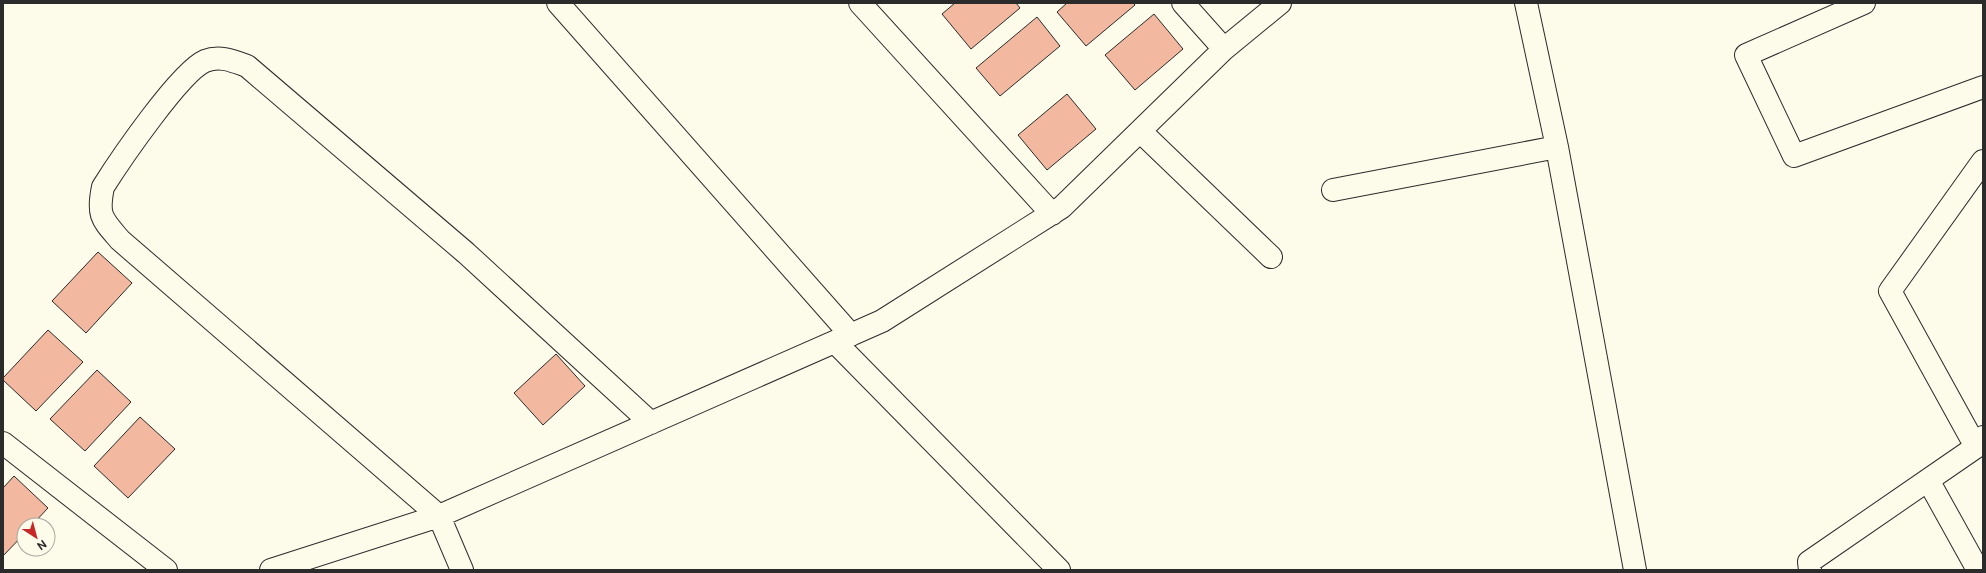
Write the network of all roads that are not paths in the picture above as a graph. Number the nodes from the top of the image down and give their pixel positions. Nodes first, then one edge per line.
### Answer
1 (558, 3) edge
2 (860, 3) edge
3 (1183, 3) edge
4 (1280, 3) edge
5 (1526, 3) edge
6 (1864, 3) edge
7 (1224, 49) junction
8 (1983, 86) edge
9 (1140, 131) junction
10 (1557, 147) junction
11 (1983, 161) edge
12 (1333, 190) dead end
13 (1052, 214) junction
14 (1271, 257) dead end
15 (843, 339) junction
16 (651, 423) junction
17 (1980, 442) edge
18 (3, 443) edge
19 (1928, 480) junction
20 (439, 516) junction
21 (166, 570) edge
22 (271, 570) edge
23 (462, 570) edge
24 (1059, 570) edge
25 (1635, 570) edge
26 (1810, 570) edge
27 (1978, 570) edge

1 - 15 street
2 - 13 street
3 - 7 street
4 - 7 street
5 - 10 street
6 - 8 street
7 - 9 street
9 - 13 street
9 - 14 street
10 - 12 street
10 - 25 street
11 - 17 street
13 - 15 street
15 - 16 street
15 - 24 street
16 - 20 street
16 - 20 street
17 - 19 street
18 - 21 street
19 - 26 street
19 - 27 street
20 - 22 street
20 - 23 street

